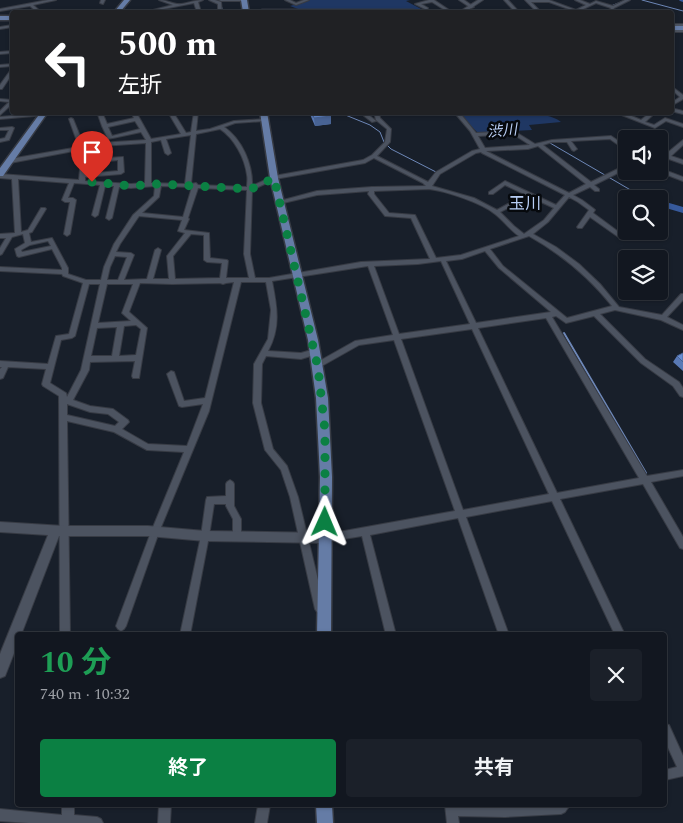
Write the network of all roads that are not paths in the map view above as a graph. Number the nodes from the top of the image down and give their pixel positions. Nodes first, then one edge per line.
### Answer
1 (54, 0) edge
2 (127, 0) edge
3 (161, 0) edge
4 (176, 0) edge
5 (211, 0) edge
6 (221, 0) edge
7 (244, 0) edge
8 (287, 0) edge
9 (307, 0) edge
10 (431, 0) edge
11 (461, 0) edge
12 (481, 0) edge
13 (506, 0) edge
14 (527, 0) edge
15 (550, 0) edge
16 (576, 0) edge
17 (628, 0) edge
18 (198, 1) edge
19 (169, 3) junction
20 (30, 4) junction
21 (590, 4) junction
22 (178, 6) junction
23 (438, 6) junction
24 (472, 6) junction
25 (613, 7) junction
26 (0, 10) edge
27 (38, 10) edge
28 (119, 10) edge
29 (159, 10) edge
30 (220, 10) edge
31 (426, 10) edge
32 (429, 10) edge
33 (446, 10) edge
34 (465, 10) edge
35 (515, 10) edge
36 (536, 10) edge
37 (572, 10) edge
38 (580, 10) edge
39 (611, 10) edge
40 (10, 75) edge
41 (0, 88) edge
42 (10, 103) edge
43 (1, 112) edge
44 (27, 115) edge
45 (44, 115) edge
46 (100, 115) edge
47 (135, 115) edge
48 (172, 115) edge
49 (196, 115) edge
50 (365, 115) edge
51 (377, 115) edge
52 (458, 115) edge
53 (624, 115) edge
54 (650, 115) edge
55 (263, 116) edge
56 (0, 118) edge
57 (71, 119) dead end
58 (137, 119) junction
59 (374, 121) dead end
60 (642, 122) junction
61 (104, 126) junction
62 (221, 126) junction
63 (683, 126) edge
64 (0, 129) edge
65 (143, 130) junction
66 (194, 132) junction
67 (184, 134) junction
68 (474, 135) junction
69 (163, 138) junction
70 (0, 140) edge
71 (568, 140) junction
72 (149, 141) junction
73 (683, 142) edge
74 (618, 143) edge
75 (98, 145) junction
76 (538, 146) junction
77 (82, 148) junction
78 (574, 149) dead end
79 (482, 150) junction
80 (168, 153) dead end
81 (668, 155) edge
82 (374, 156) junction
83 (668, 156) edge
84 (90, 161) junction
85 (683, 162) edge
86 (3, 169) edge
87 (618, 171) edge
88 (668, 173) edge
89 (15, 177) junction
90 (274, 178) junction
91 (82, 179) junction
92 (683, 179) edge
93 (72, 181) junction
94 (103, 183) junction
95 (158, 184) junction
96 (117, 185) junction
97 (148, 185) junction
98 (188, 185) junction
99 (196, 185) junction
100 (590, 185) junction
101 (429, 186) junction
102 (251, 189) junction
103 (372, 189) junction
104 (597, 190) dead end
105 (491, 193) dead end
106 (525, 193) junction
107 (567, 196) junction
108 (279, 202) junction
109 (557, 208) junction
110 (43, 209) dead end
111 (496, 212) junction
112 (138, 214) junction
113 (590, 214) junction
114 (95, 215) dead end
115 (109, 218) dead end
116 (186, 219) junction
117 (580, 227) dead end
118 (189, 232) junction
119 (26, 233) junction
120 (18, 234) junction
121 (67, 234) dead end
122 (618, 234) edge
123 (526, 235) junction
124 (0, 236) edge
125 (10, 236) junction
126 (28, 244) junction
127 (54, 247) junction
128 (487, 249) junction
129 (158, 250) dead end
130 (0, 252) edge
131 (113, 254) junction
132 (156, 257) junction
133 (170, 257) junction
134 (443, 260) junction
135 (434, 261) junction
136 (370, 263) junction
137 (0, 268) edge
138 (65, 272) junction
139 (298, 277) junction
140 (252, 280) junction
141 (269, 280) junction
142 (238, 281) junction
143 (86, 282) junction
144 (104, 282) junction
145 (120, 282) junction
146 (136, 282) junction
147 (149, 282) junction
148 (172, 282) junction
149 (222, 282) junction
150 (683, 296) edge
151 (617, 308) junction
152 (596, 314) junction
153 (552, 315) junction
154 (663, 318) junction
155 (138, 323) junction
156 (122, 324) junction
157 (474, 325) junction
158 (95, 326) junction
159 (683, 328) edge
160 (396, 337) junction
161 (315, 352) junction
162 (264, 353) junction
163 (115, 358) junction
164 (139, 358) junction
165 (87, 360) junction
166 (3, 365) edge
167 (318, 365) junction
168 (50, 367) junction
169 (171, 374) dead end
170 (0, 376) edge
171 (136, 376) dead end
172 (682, 390) edge
173 (66, 400) junction
174 (208, 400) junction
175 (63, 417) junction
176 (116, 429) junction
177 (189, 449) junction
178 (683, 473) edge
179 (645, 480) junction
180 (230, 484) dead end
181 (555, 496) junction
182 (230, 500) junction
183 (460, 514) junction
184 (0, 526) edge
185 (59, 531) junction
186 (155, 532) junction
187 (365, 532) junction
188 (205, 536) junction
189 (237, 537) junction
190 (303, 538) junction
191 (325, 538) junction
192 (683, 545) edge
193 (324, 623) junction
194 (121, 626) dead end
195 (16, 632) edge
196 (66, 632) edge
197 (186, 632) edge
198 (324, 632) edge
199 (390, 632) edge
200 (503, 632) edge
201 (619, 632) edge
202 (15, 635) edge
203 (0, 671) edge
204 (667, 734) edge
205 (683, 769) edge
206 (667, 774) edge
207 (69, 807) edge
208 (164, 807) edge
209 (264, 807) edge
210 (324, 807) edge
211 (561, 807) edge
212 (452, 808) edge
213 (0, 815) edge
214 (74, 822) edge
215 (97, 823) edge
216 (164, 823) edge
217 (261, 823) edge
218 (325, 823) edge
219 (453, 823) edge

1 - 20 street
2 - 28 main road
3 - 19 street
4 - 19 street
5 - 30 street
6 - 7 street
8 - 9 street
10 - 23 street
10 - 31 street
11 - 24 street
12 - 24 street
13 - 35 street
14 - 15 street
14 - 36 street
15 - 37 street
16 - 21 street
17 - 25 street
18 - 22 street
19 - 22 street
20 - 26 street
20 - 27 street
21 - 25 street
21 - 38 street
22 - 29 street
23 - 32 street
23 - 33 street
24 - 34 street
25 - 39 street
40 - 41 street
42 - 43 street
44 - 56 street
45 - 86 main road
46 - 61 street
47 - 58 street
48 - 67 street
49 - 66 street
50 - 59 street
51 - 82 street
52 - 68 street
53 - 60 street
54 - 60 street
55 - 62 street
55 - 90 main road
57 - 77 street
58 - 61 street
58 - 65 street
60 - 63 street
61 - 65 street
62 - 66 street
62 - 102 street
64 - 70 street
65 - 72 street
66 - 67 street
66 - 98 street
67 - 69 street
68 - 76 street
68 - 79 street
69 - 72 street
69 - 80 street
71 - 74 street
71 - 76 street
71 - 78 street
72 - 75 street
72 - 97 street
73 - 81 street
75 - 77 street
75 - 84 street
76 - 79 street
76 - 100 street
77 - 86 street
79 - 101 street
79 - 107 street
82 - 90 street
82 - 101 street
83 - 85 street
84 - 91 street
84 - 91 street
86 - 89 street
87 - 100 street
88 - 92 street
89 - 93 street
89 - 120 street
90 - 102 street
90 - 108 main road
91 - 93 street
91 - 94 street
93 - 121 street
94 - 96 street
94 - 114 street
95 - 97 street
95 - 98 street
95 - 112 street
96 - 97 street
96 - 115 street
98 - 99 street
99 - 102 street
99 - 116 street
100 - 104 street
100 - 107 street
101 - 103 street
101 - 111 street
102 - 140 street
103 - 108 street
103 - 135 street
105 - 106 street
106 - 109 street
106 - 111 street
107 - 109 street
107 - 113 street
108 - 139 main road
109 - 123 street
110 - 119 street
111 - 123 street
112 - 116 street
112 - 131 street
113 - 117 street
113 - 122 street
116 - 118 street
118 - 133 street
118 - 149 street
119 - 120 street
119 - 126 street
120 - 125 street
123 - 128 street
123 - 151 street
124 - 125 street
125 - 130 street
126 - 127 street
126 - 127 street
127 - 138 street
128 - 134 street
128 - 153 street
129 - 132 street
131 - 144 street
131 - 145 street
132 - 133 street
132 - 147 street
133 - 148 street
134 - 135 street
134 - 157 street
135 - 136 street
136 - 139 street
136 - 160 street
137 - 138 street
138 - 143 street
139 - 141 street
139 - 161 main road
140 - 141 street
140 - 142 street
141 - 162 street
142 - 149 street
142 - 174 street
143 - 144 street
143 - 168 street
144 - 145 street
144 - 158 street
145 - 146 street
146 - 147 street
146 - 155 street
147 - 148 street
148 - 149 street
150 - 154 street
151 - 152 street
151 - 154 street
152 - 153 street
152 - 172 street
153 - 157 street
153 - 179 street
154 - 159 street
155 - 156 street
155 - 164 street
156 - 158 street
156 - 163 street
157 - 160 street
157 - 181 street
158 - 165 street
160 - 167 street
160 - 183 street
161 - 162 street
161 - 167 main road
162 - 190 street
163 - 164 street
163 - 165 street
164 - 171 street
165 - 173 street
166 - 168 street
166 - 170 street
167 - 191 main road
168 - 173 street
169 - 174 street
173 - 175 street
173 - 176 street
174 - 177 street
175 - 176 street
175 - 185 street
176 - 177 street
177 - 186 street
178 - 179 street
179 - 181 street
179 - 192 street
180 - 182 street
181 - 183 street
181 - 201 street
182 - 188 street
182 - 189 street
183 - 187 street
183 - 200 street
184 - 185 street
185 - 186 street
185 - 195 street
185 - 196 street
186 - 188 street
186 - 194 street
187 - 191 street
187 - 199 street
188 - 189 street
188 - 197 street
189 - 190 street
190 - 191 street
190 - 193 street
191 - 193 main road
193 - 198 main road
202 - 203 street
204 - 205 street
205 - 206 street
207 - 214 street
208 - 216 street
209 - 217 street
210 - 218 main road
211 - 212 street
212 - 219 street
213 - 214 street
214 - 215 street

